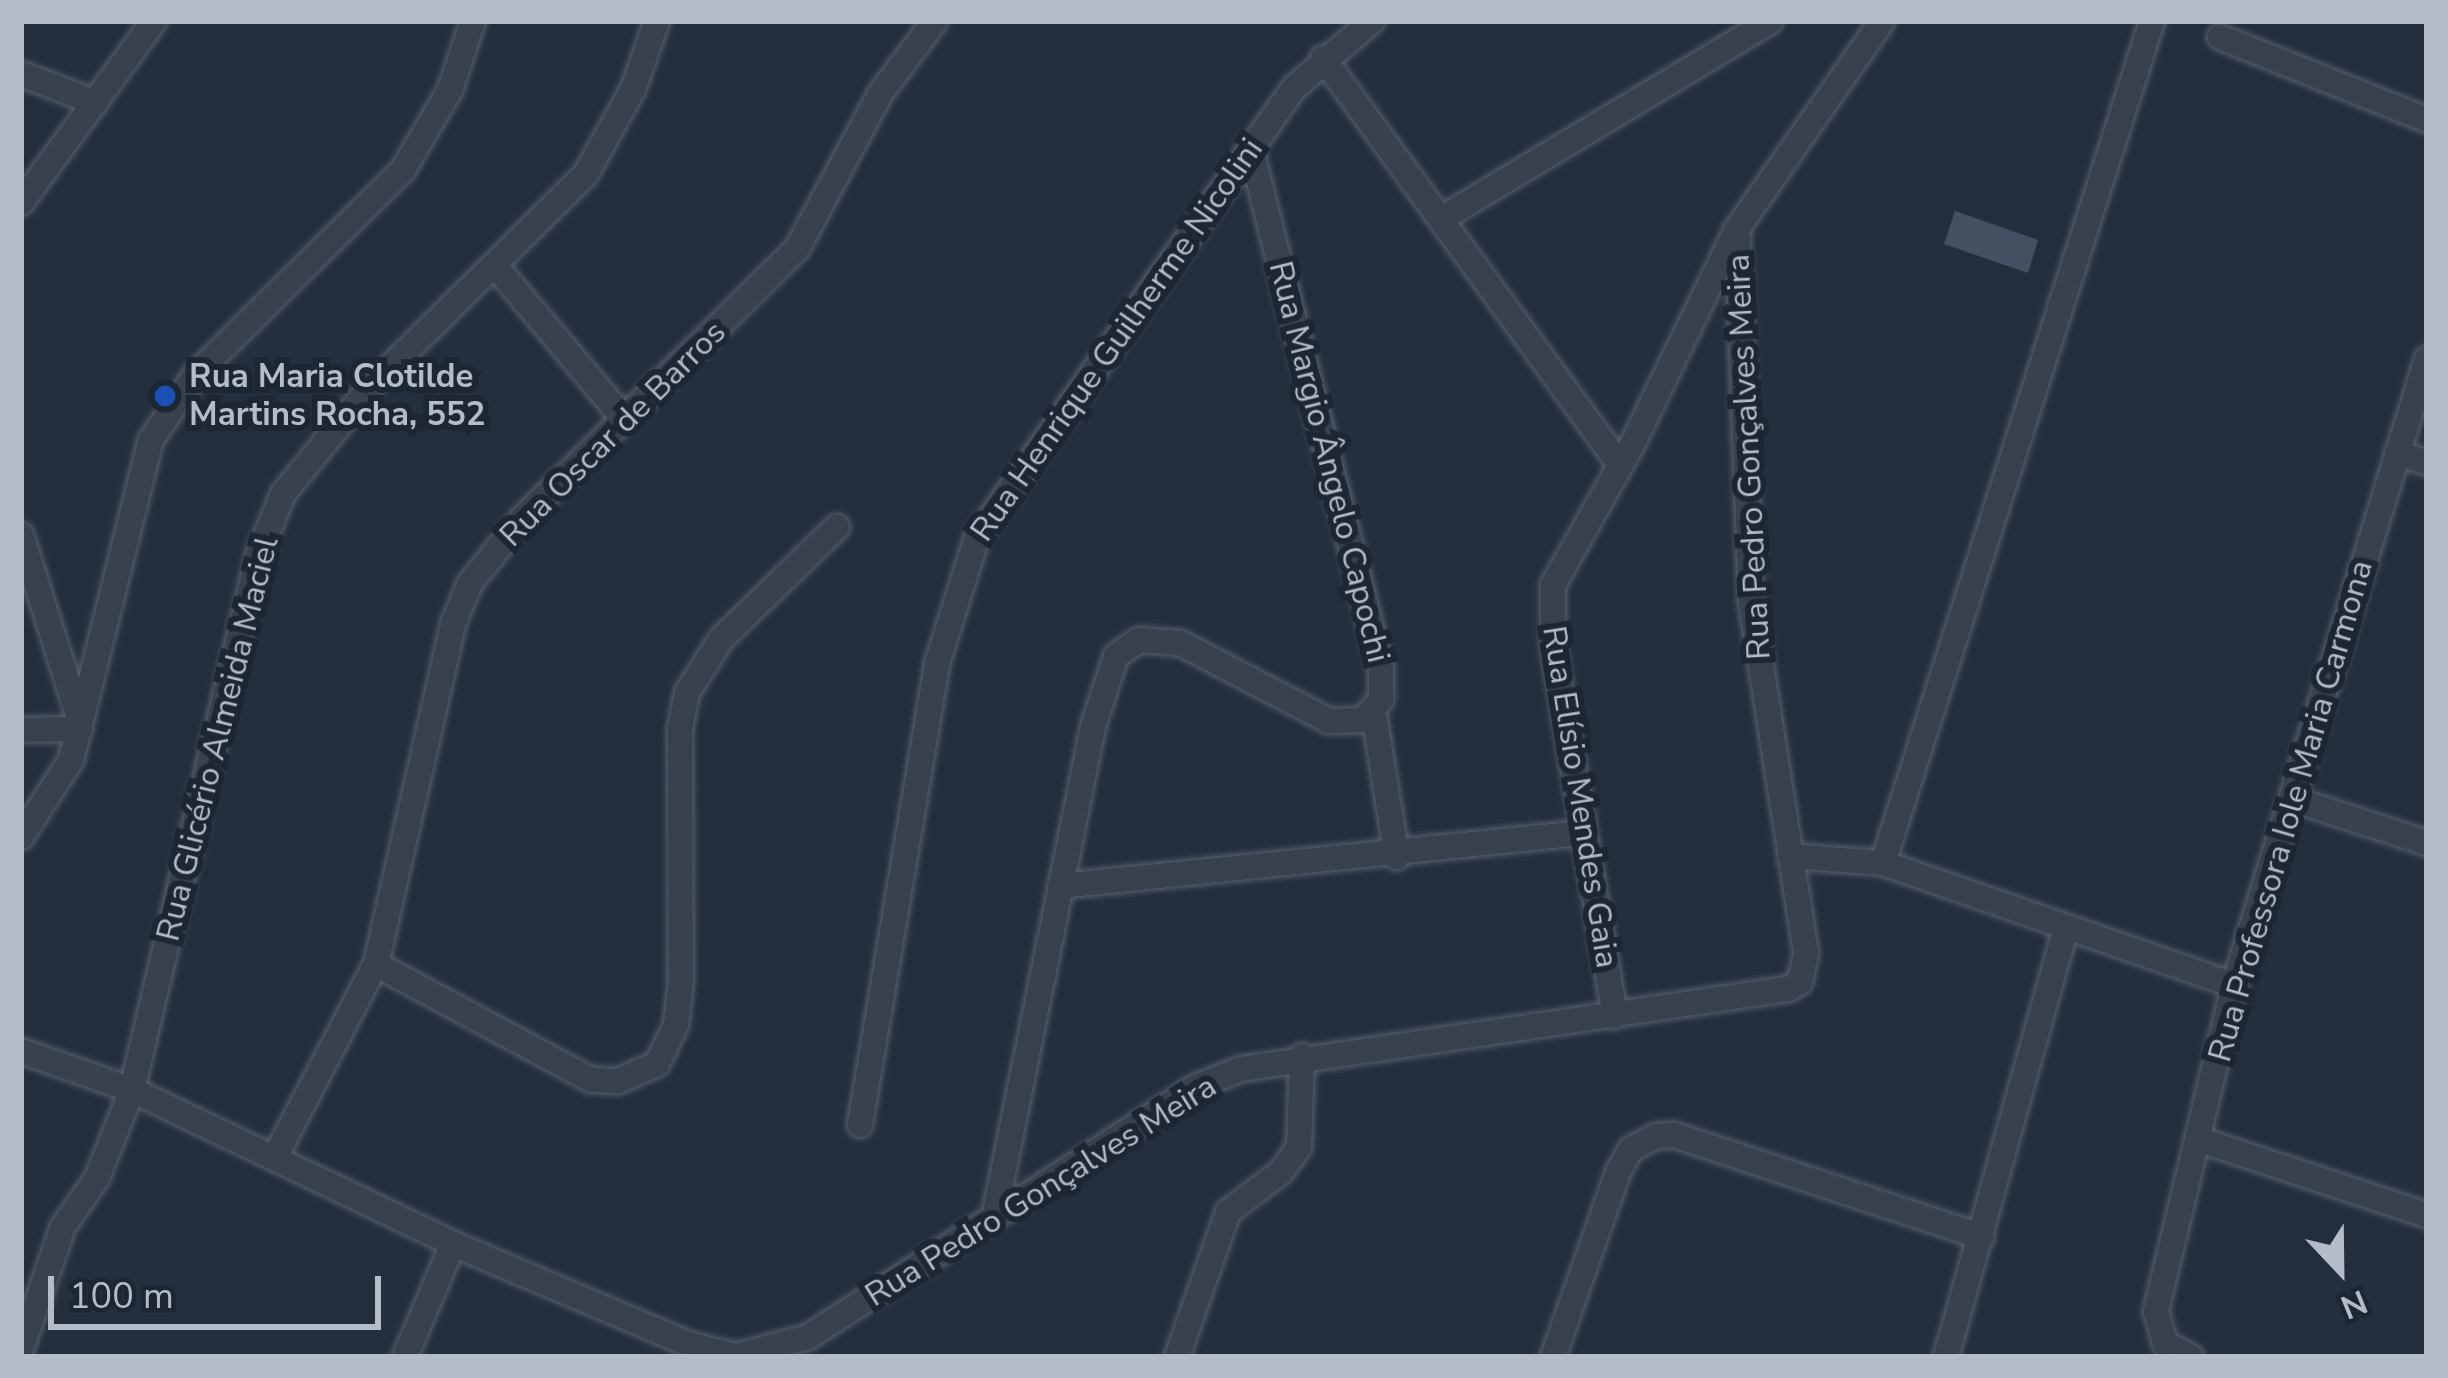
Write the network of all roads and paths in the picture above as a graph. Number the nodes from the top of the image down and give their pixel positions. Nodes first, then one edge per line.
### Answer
1 (154, 21) edge
2 (473, 21) edge
3 (657, 21) edge
4 (935, 21) edge
5 (1372, 21) edge
6 (1770, 21) edge
7 (1882, 21) edge
8 (2152, 21) edge
9 (2220, 38) dead end
10 (1323, 58) junction
11 (21, 74) edge
12 (96, 103) junction
13 (2427, 120) edge
14 (1250, 146) junction
15 (21, 202) edge
16 (1441, 219) junction
17 (1737, 229) junction
18 (497, 268) junction
19 (2427, 358) edge
20 (625, 420) junction
21 (2396, 453) junction
22 (2427, 463) edge
23 (1620, 465) junction
24 (837, 527) dead end
25 (21, 535) edge
26 (1374, 714) junction
27 (80, 726) junction
28 (21, 730) edge
29 (2292, 799) junction
30 (1582, 833) junction
31 (21, 837) edge
32 (2427, 842) edge
33 (1790, 856) junction
34 (1397, 857) junction
35 (1883, 863) junction
36 (1060, 886) junction
37 (2066, 927) junction
38 (376, 964) junction
39 (2234, 986) junction
40 (1615, 1016) junction
41 (21, 1051) edge
42 (1301, 1056) junction
43 (132, 1090) junction
44 (860, 1125) dead end
45 (2200, 1140) junction
46 (274, 1157) junction
47 (995, 1213) junction
48 (2427, 1215) edge
49 (1982, 1237) junction
50 (453, 1244) junction
51 (21, 1348) edge
52 (405, 1357) edge
53 (1177, 1357) edge
54 (1552, 1357) edge
55 (1946, 1357) edge
56 (2191, 1357) edge

1 - 12 street
2 - 27 street
3 - 18 street, Rua Glicério Almeida Maciel
4 - 20 street, Rua Oscar de Barros
5 - 10 street, Rua Henrique Guilherme Nicolini
6 - 16 street
7 - 17 street, Rua Elísio Mendes Gaia
8 - 35 street
9 - 13 street
10 - 14 street, Rua Henrique Guilherme Nicolini
10 - 16 street
11 - 12 street
12 - 15 street
14 - 26 street, Rua Margio Ângelo Capochi
14 - 44 street, Rua Henrique Guilherme Nicolini
16 - 23 street
17 - 23 street, Rua Elísio Mendes Gaia
17 - 33 street, Rua Pedro Gonçalves Meira
18 - 20 street
18 - 43 street, Rua Glicério Almeida Maciel
19 - 21 street, Rua Professora Iole Maria Carmona
20 - 38 street, Rua Oscar de Barros
21 - 22 street
21 - 29 street, Rua Professora Iole Maria Carmona
23 - 30 street, Rua Elísio Mendes Gaia
24 - 38 street
25 - 27 street
26 - 34 street
26 - 36 street, Rua Margio Ângelo Capochi
27 - 28 street
27 - 31 street
29 - 32 street
29 - 39 street, Rua Professora Iole Maria Carmona
30 - 34 street
30 - 40 street, Rua Elísio Mendes Gaia
33 - 35 street
33 - 40 street, Rua Pedro Gonçalves Meira
34 - 36 street
35 - 37 street
36 - 47 street, Rua Margio Ângelo Capochi
37 - 39 street
37 - 49 street
38 - 46 street, Rua Oscar de Barros
39 - 45 street, Rua Professora Iole Maria Carmona
40 - 42 street, Rua Pedro Gonçalves Meira
41 - 43 street, Rua Pedro Gonçalves Meira
42 - 47 street, Rua Pedro Gonçalves Meira
42 - 53 street
43 - 46 street, Rua Pedro Gonçalves Meira
43 - 51 street, Rua Glicério Almeida Maciel
45 - 48 street
45 - 56 street, Rua Professora Iole Maria Carmona
46 - 50 street, Rua Pedro Gonçalves Meira
47 - 50 street, Rua Pedro Gonçalves Meira
49 - 54 street
49 - 55 street
50 - 52 street

